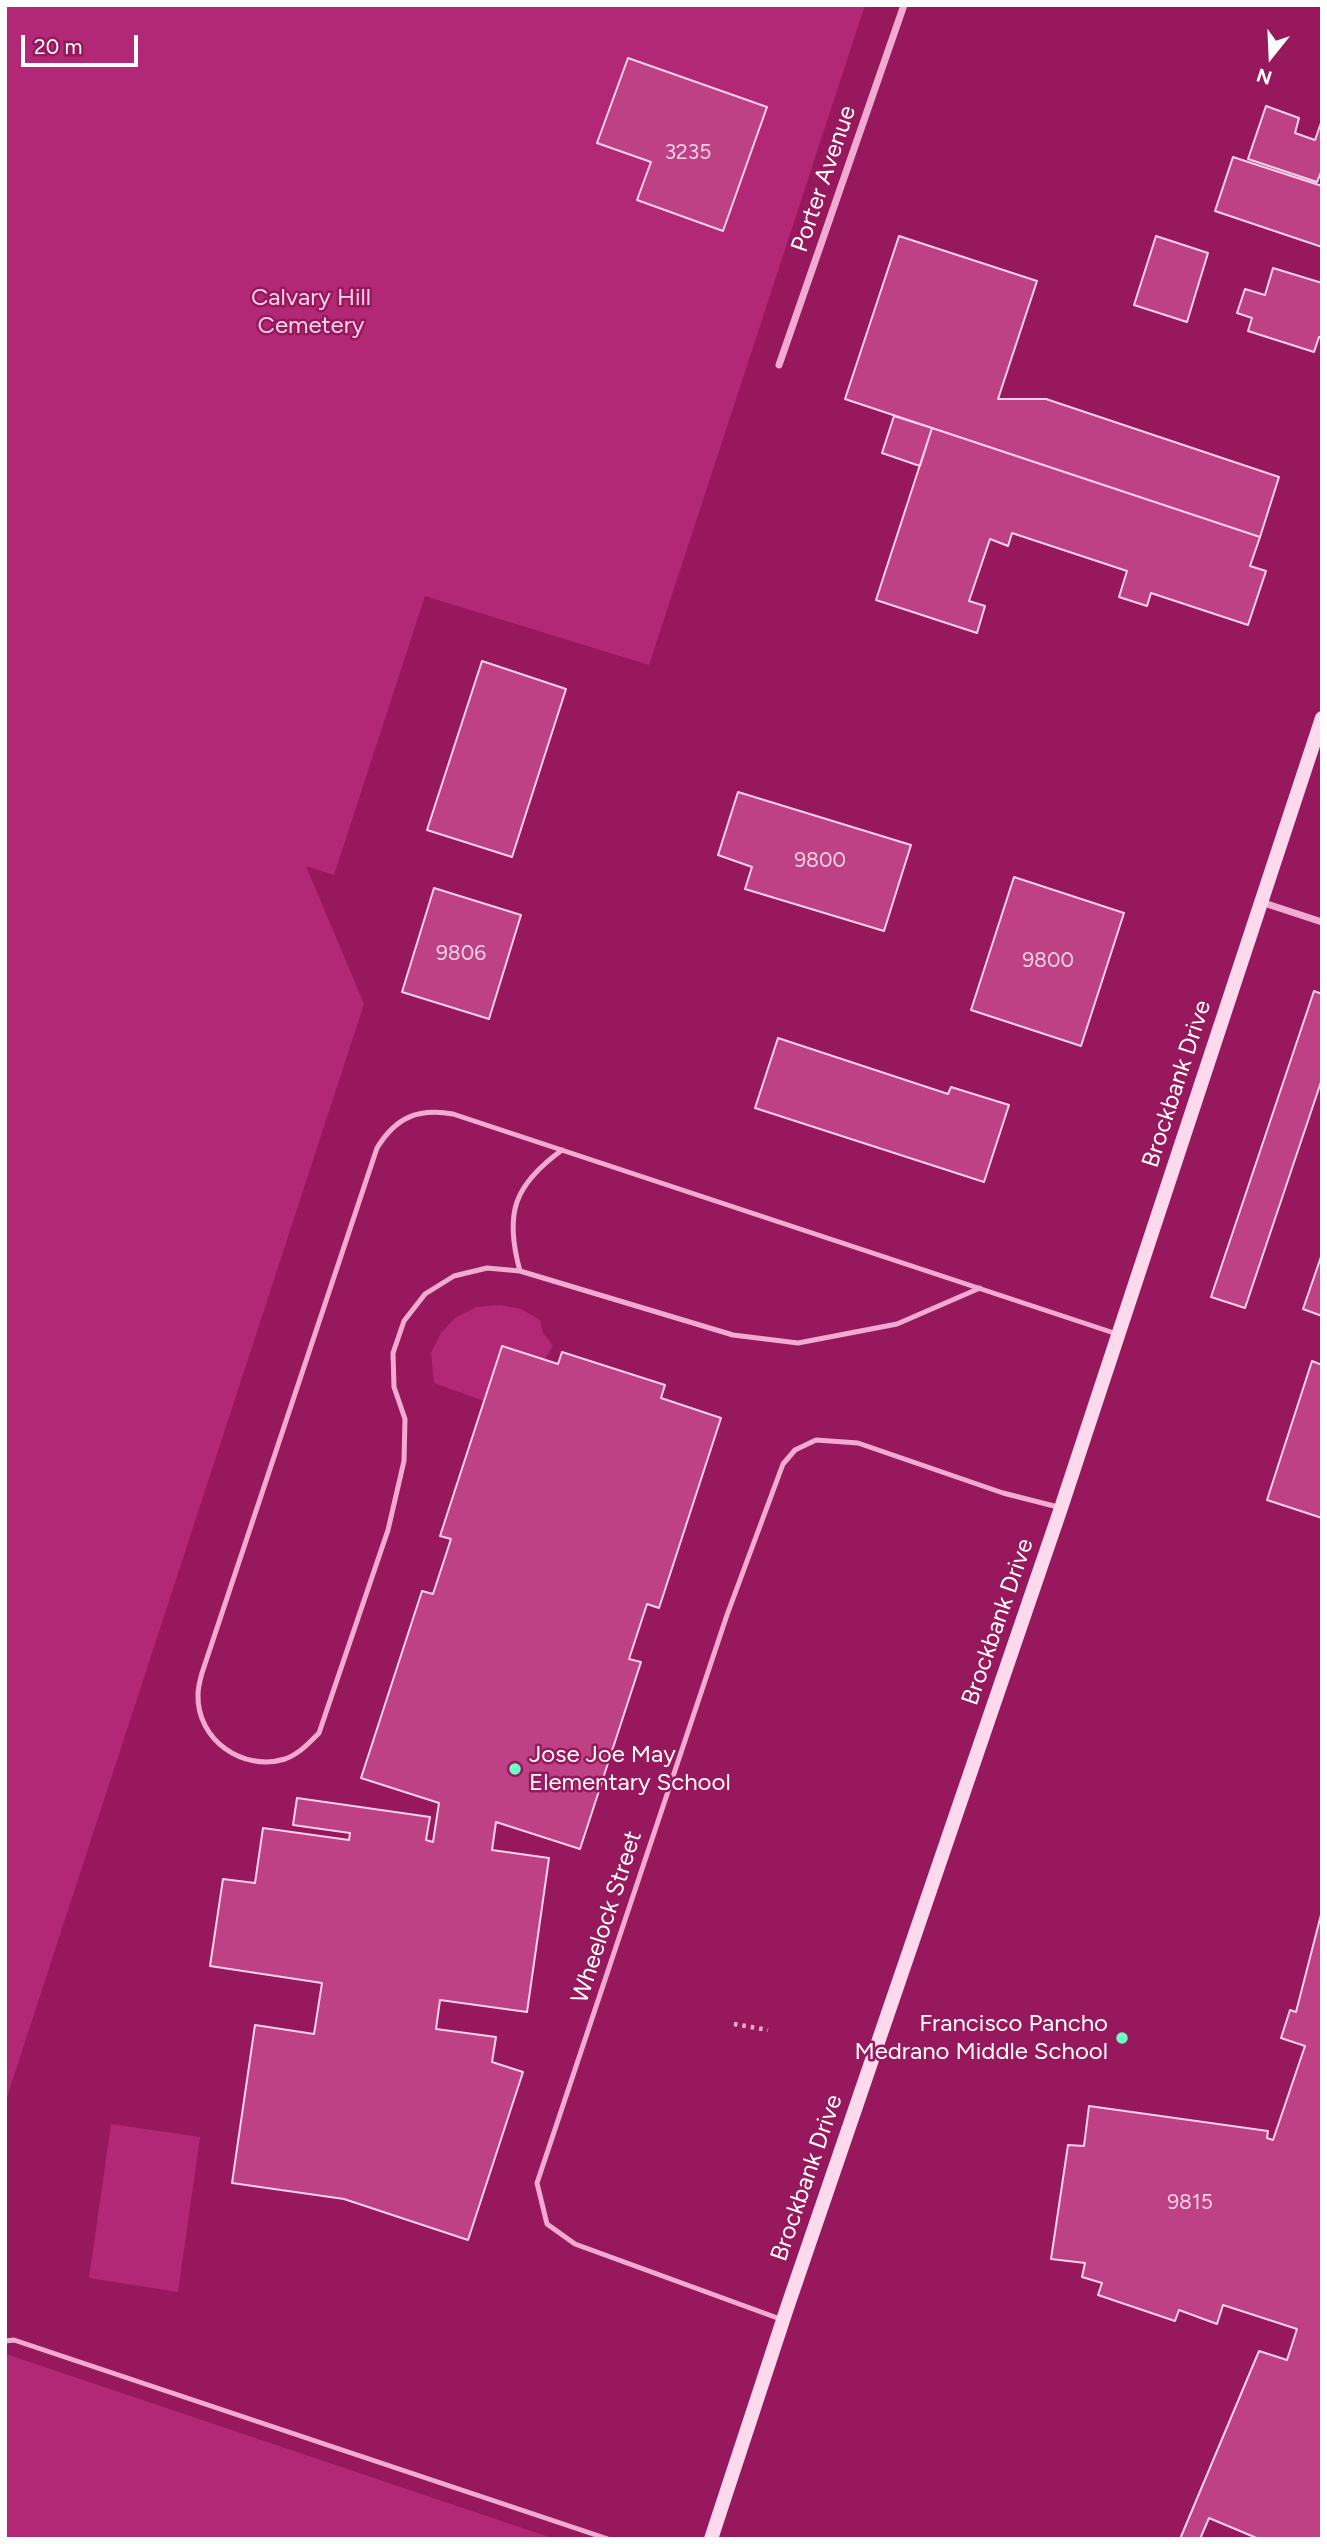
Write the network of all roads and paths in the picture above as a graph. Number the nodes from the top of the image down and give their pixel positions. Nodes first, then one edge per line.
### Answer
1 (904, 5) edge
2 (779, 365) dead end
3 (1322, 718) edge
4 (1261, 902) junction
5 (1322, 922) edge
6 (562, 1150) junction
7 (520, 1271) junction
8 (980, 1288) junction
9 (1117, 1334) junction
10 (1060, 1508) junction
11 (734, 2024) dead end
12 (768, 2030) dead end
13 (783, 2320) junction
14 (5, 2341) edge
15 (608, 2539) edge
16 (711, 2539) edge

1 - 2 street, Porter Avenue
3 - 4 street, Brockbank Drive
4 - 5 street
4 - 9 street, Brockbank Drive
6 - 7 lane
6 - 7 lane
6 - 8 lane
7 - 8 lane
8 - 9 lane
9 - 10 street, Brockbank Drive
10 - 13 street, Brockbank Drive
10 - 13 lane, Wheelock Street
11 - 12 path
13 - 16 street, Brockbank Drive
14 - 15 lane

